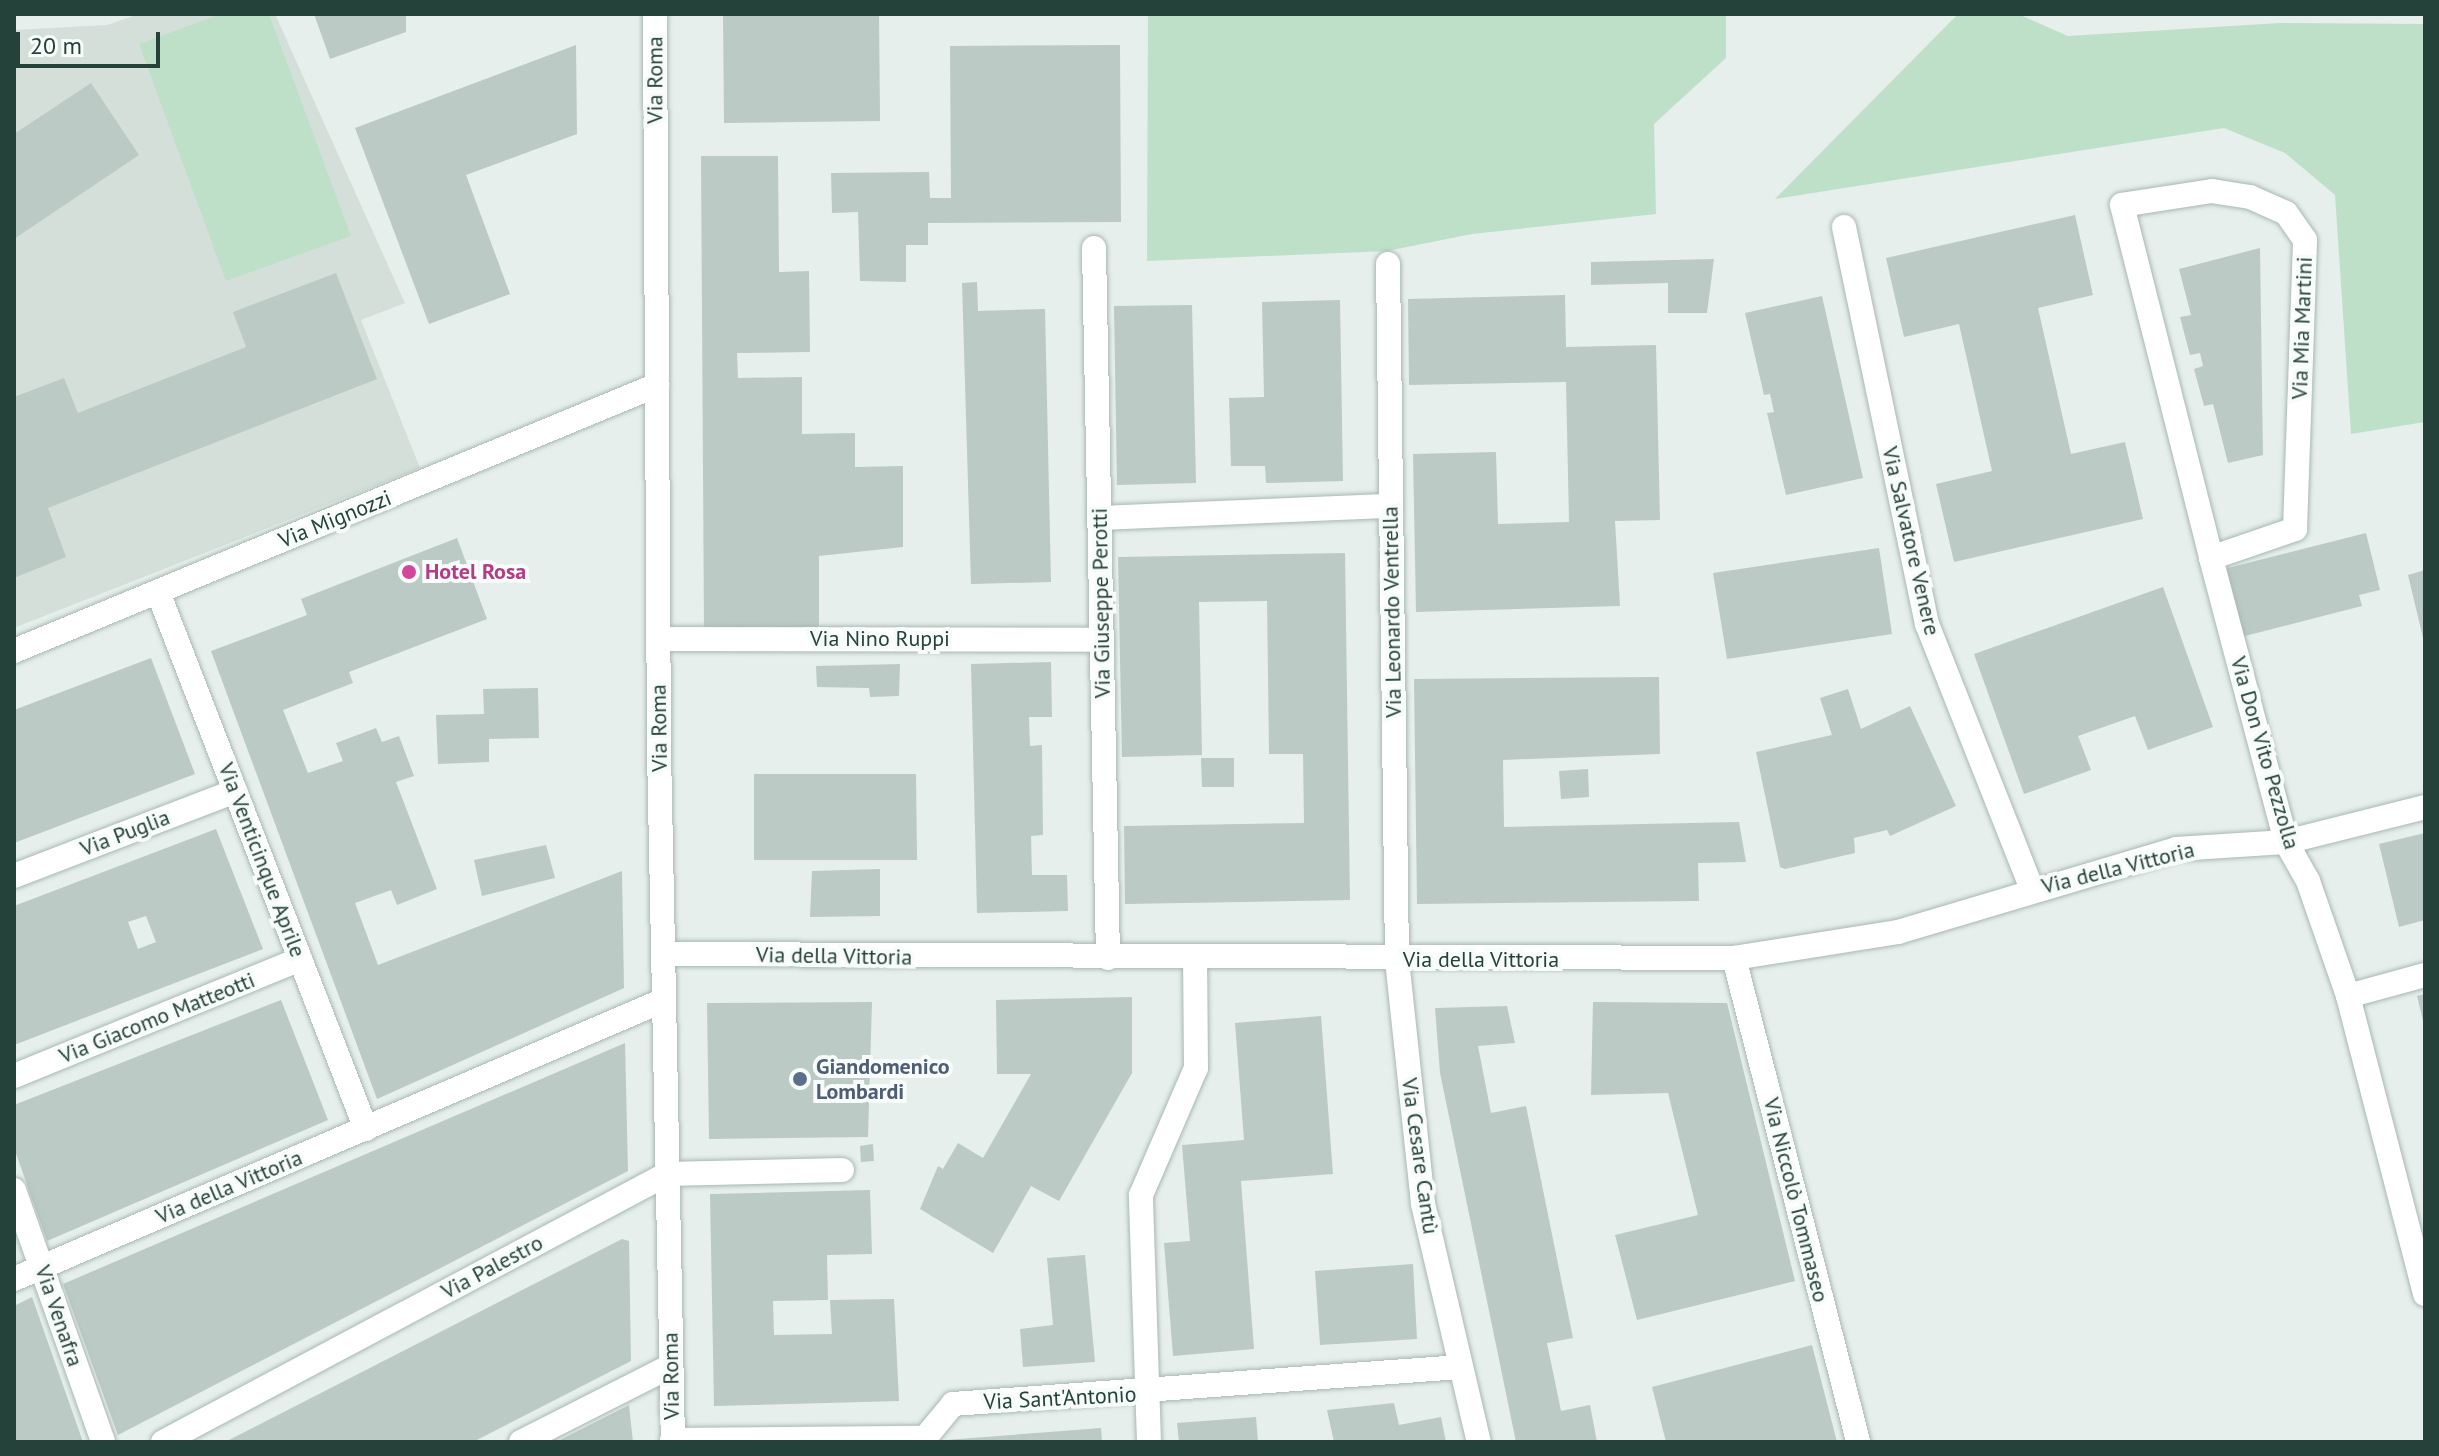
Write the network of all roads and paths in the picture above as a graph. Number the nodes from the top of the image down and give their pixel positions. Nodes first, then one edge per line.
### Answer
1 (655, 14) edge
2 (2122, 205) joint
3 (1844, 227) dead end
4 (1094, 248) dead end
5 (1388, 264) dead end
6 (657, 385) junction
7 (1391, 506) junction
8 (1100, 518) junction
9 (2211, 558) junction
10 (158, 592) junction
11 (658, 639) junction
12 (1102, 640) junction
13 (14, 651) edge
14 (235, 791) junction
15 (2425, 807) edge
16 (2286, 842) junction
17 (14, 876) edge
18 (2032, 889) junction
19 (663, 954) junction
20 (1108, 958) junction
21 (1195, 958) junction
22 (1734, 958) junction
23 (300, 959) junction
24 (1397, 960) junction
25 (2425, 975) edge
26 (2348, 996) junction
27 (664, 1000) junction
28 (14, 1076) edge
29 (366, 1129) junction
30 (842, 1170) dead end
31 (667, 1174) junction
32 (14, 1190) edge
33 (41, 1267) junction
34 (14, 1279) edge
35 (2425, 1294) edge
36 (671, 1366) junction
37 (1461, 1367) junction
38 (1145, 1393) junction
39 (672, 1441) edge
40 (103, 1442) edge
41 (163, 1442) edge
42 (521, 1442) edge
43 (1149, 1442) edge
44 (1479, 1442) edge
45 (1858, 1442) edge

1 - 6 street, Via Roma
2 - 9 street, Via Don Vito Pezzolla
2 - 9 street, Via Mia Martini
3 - 18 street, Via Salvatore Venere
4 - 8 street, Via Giuseppe Perotti
5 - 7 street, Via Leonardo Ventrella
6 - 10 street, Via Mignozzi
6 - 11 street, Via Roma
7 - 8 street
7 - 24 street, Via Leonardo Ventrella
8 - 12 street, Via Giuseppe Perotti
9 - 16 street, Via Don Vito Pezzolla
10 - 13 street, Via Mignozzi
10 - 14 street, Via Venticinque Aprile
11 - 12 street, Via Nino Ruppi
11 - 19 street, Via Roma
12 - 20 street, Via Giuseppe Perotti
14 - 17 street, Via Puglia
14 - 23 street, Via Venticinque Aprile
15 - 16 street, Via della Vittoria
16 - 18 street, Via della Vittoria
16 - 26 street, Via Don Vito Pezzolla
18 - 22 street, Via della Vittoria
19 - 20 street, Via della Vittoria
19 - 27 street, Via Roma
20 - 21 street, Via della Vittoria
21 - 24 street, Via della Vittoria
21 - 38 street
22 - 24 street, Via della Vittoria
22 - 45 street, Via Niccolò Tommaseo
23 - 28 street, Via Giacomo Matteotti
23 - 29 street, Via Venticinque Aprile
24 - 37 street, Via Cesare Cantù
25 - 26 street
26 - 35 street, Via Don Vito Pezzolla
27 - 29 street, Via della Vittoria
27 - 31 street, Via Roma
29 - 33 street, Via della Vittoria
30 - 31 street, Via Palestro
31 - 36 street, Via Roma
31 - 41 street, Via Palestro
32 - 33 street, Via Venafra
33 - 34 street, Via della Vittoria
33 - 40 street, Via Venafra
36 - 39 street, Via Roma
36 - 42 street
37 - 38 street, Via Sant'Antonio
37 - 44 street, Via Cesare Cantù
38 - 39 street, Via Sant'Antonio
38 - 43 street

